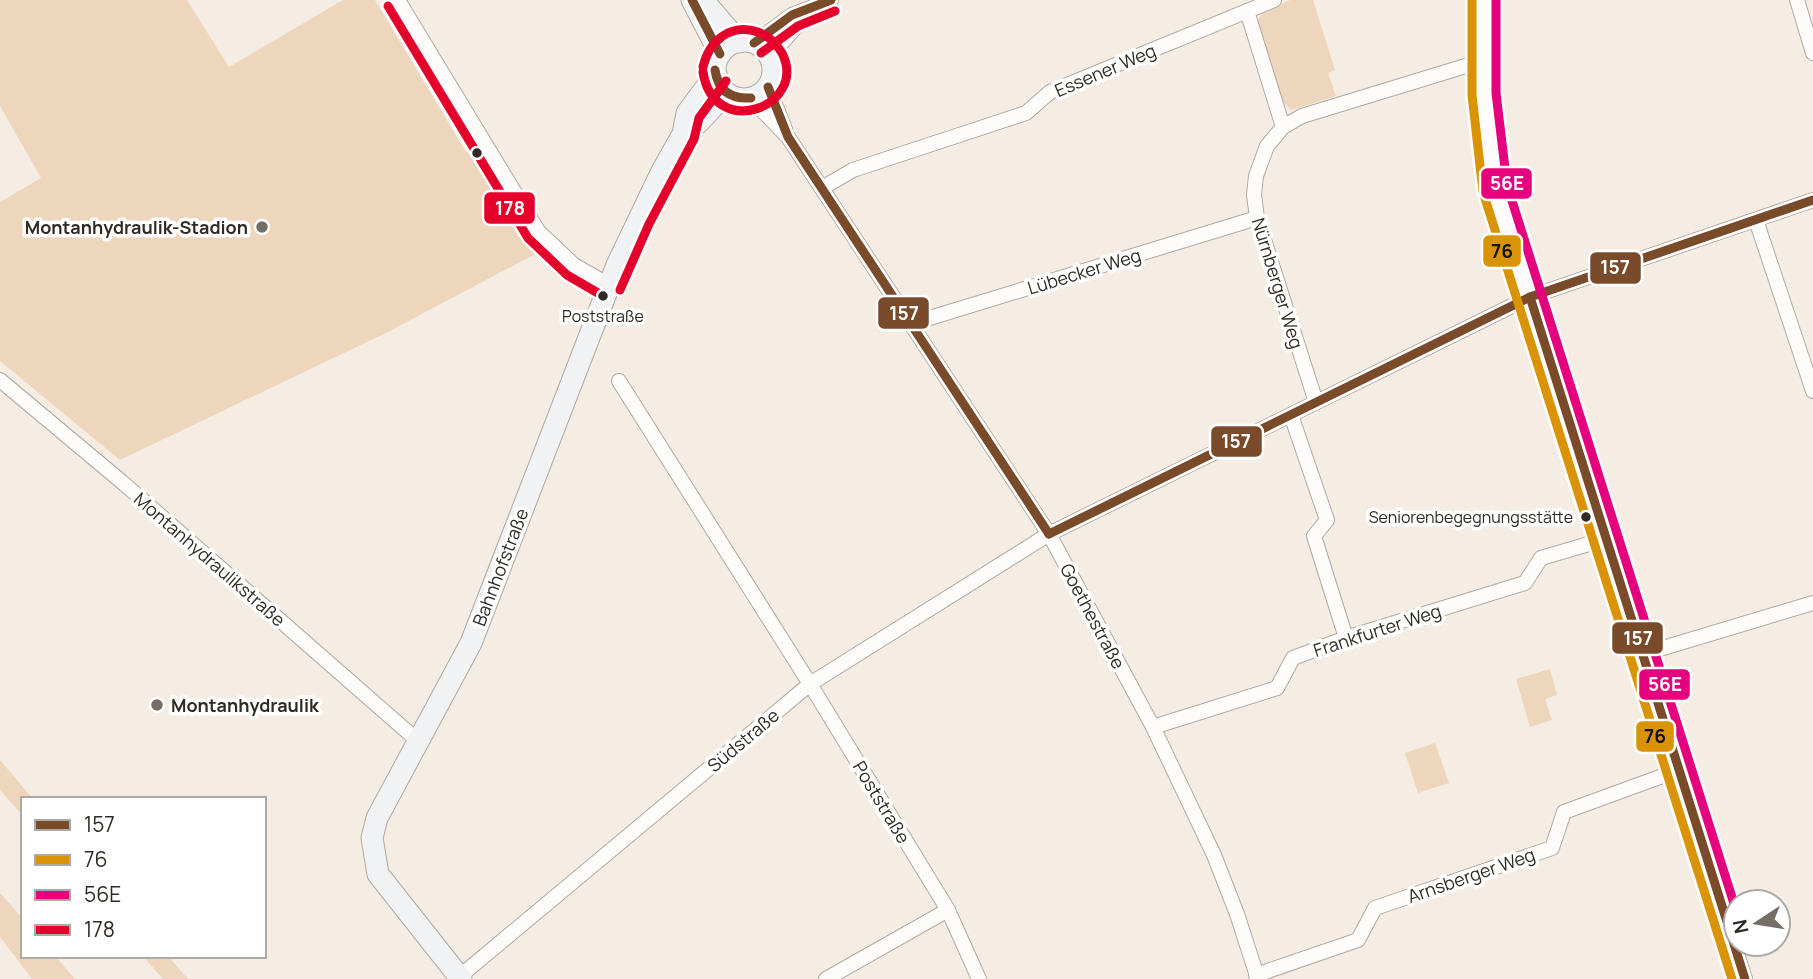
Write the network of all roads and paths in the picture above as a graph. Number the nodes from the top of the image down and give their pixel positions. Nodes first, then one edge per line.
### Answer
1 (398, 0) edge
2 (692, 0) edge
3 (703, 0) edge
4 (831, 0) edge
5 (1273, 0) edge
6 (1485, 0) edge
7 (1797, 0) edge
8 (810, 11) junction
9 (1247, 11) junction
10 (754, 47) junction
11 (1813, 53) edge
12 (1482, 61) junction
13 (720, 74) junction
14 (760, 93) junction
15 (1283, 127) junction
16 (822, 188) junction
17 (1813, 200) edge
18 (1257, 218) junction
19 (1756, 220) junction
20 (609, 285) junction
21 (1530, 297) junction
22 (910, 324) junction
23 (0, 380) edge
24 (619, 381) dead end
25 (1813, 391) edge
26 (1316, 402) junction
27 (1291, 415) junction
28 (1049, 534) junction
29 (1606, 539) junction
30 (1813, 603) edge
31 (1346, 638) junction
32 (1643, 654) junction
33 (810, 684) junction
34 (1153, 727) junction
35 (418, 741) junction
36 (1679, 770) junction
37 (948, 909) junction
38 (1257, 977) edge
39 (460, 978) edge
40 (826, 979) edge
41 (979, 979) edge
42 (1745, 979) edge

1 - 20 street
2 - 13 main road
3 - 10 main road
4 - 8 street
5 - 9 street, Essener Weg
6 - 12 street
7 - 11 street
8 - 10 street
8 - 10 street
9 - 15 street
9 - 16 street, Essener Weg
10 - 13 main road
10 - 14 main road
12 - 15 street
12 - 21 street
13 - 14 main road
13 - 20 main road, Bahnhofstraße
14 - 16 street, Goethestraße
15 - 18 street, Nürnberger Weg
16 - 22 street, Goethestraße
17 - 19 street, Südstraße
18 - 22 street, Lübecker Weg
18 - 26 street, Nürnberger Weg
19 - 21 street, Südstraße
19 - 25 street
20 - 35 main road, Bahnhofstraße
21 - 26 street, Südstraße
21 - 29 street
22 - 28 street, Goethestraße
23 - 35 street, Montanhydraulikstraße
24 - 33 street, Poststraße
26 - 27 street, Südstraße
27 - 28 street, Südstraße
27 - 31 street
28 - 33 street, Südstraße
28 - 34 street, Goethestraße
29 - 31 street, Frankfurter Weg
29 - 32 street
30 - 32 street
31 - 34 street, Frankfurter Weg
32 - 36 street
33 - 37 street, Poststraße
33 - 39 street, Südstraße
34 - 38 street, Goethestraße
35 - 39 main road, Bahnhofstraße
36 - 38 street, Arnsberger Weg
36 - 42 street
37 - 40 street
37 - 41 street, Poststraße

